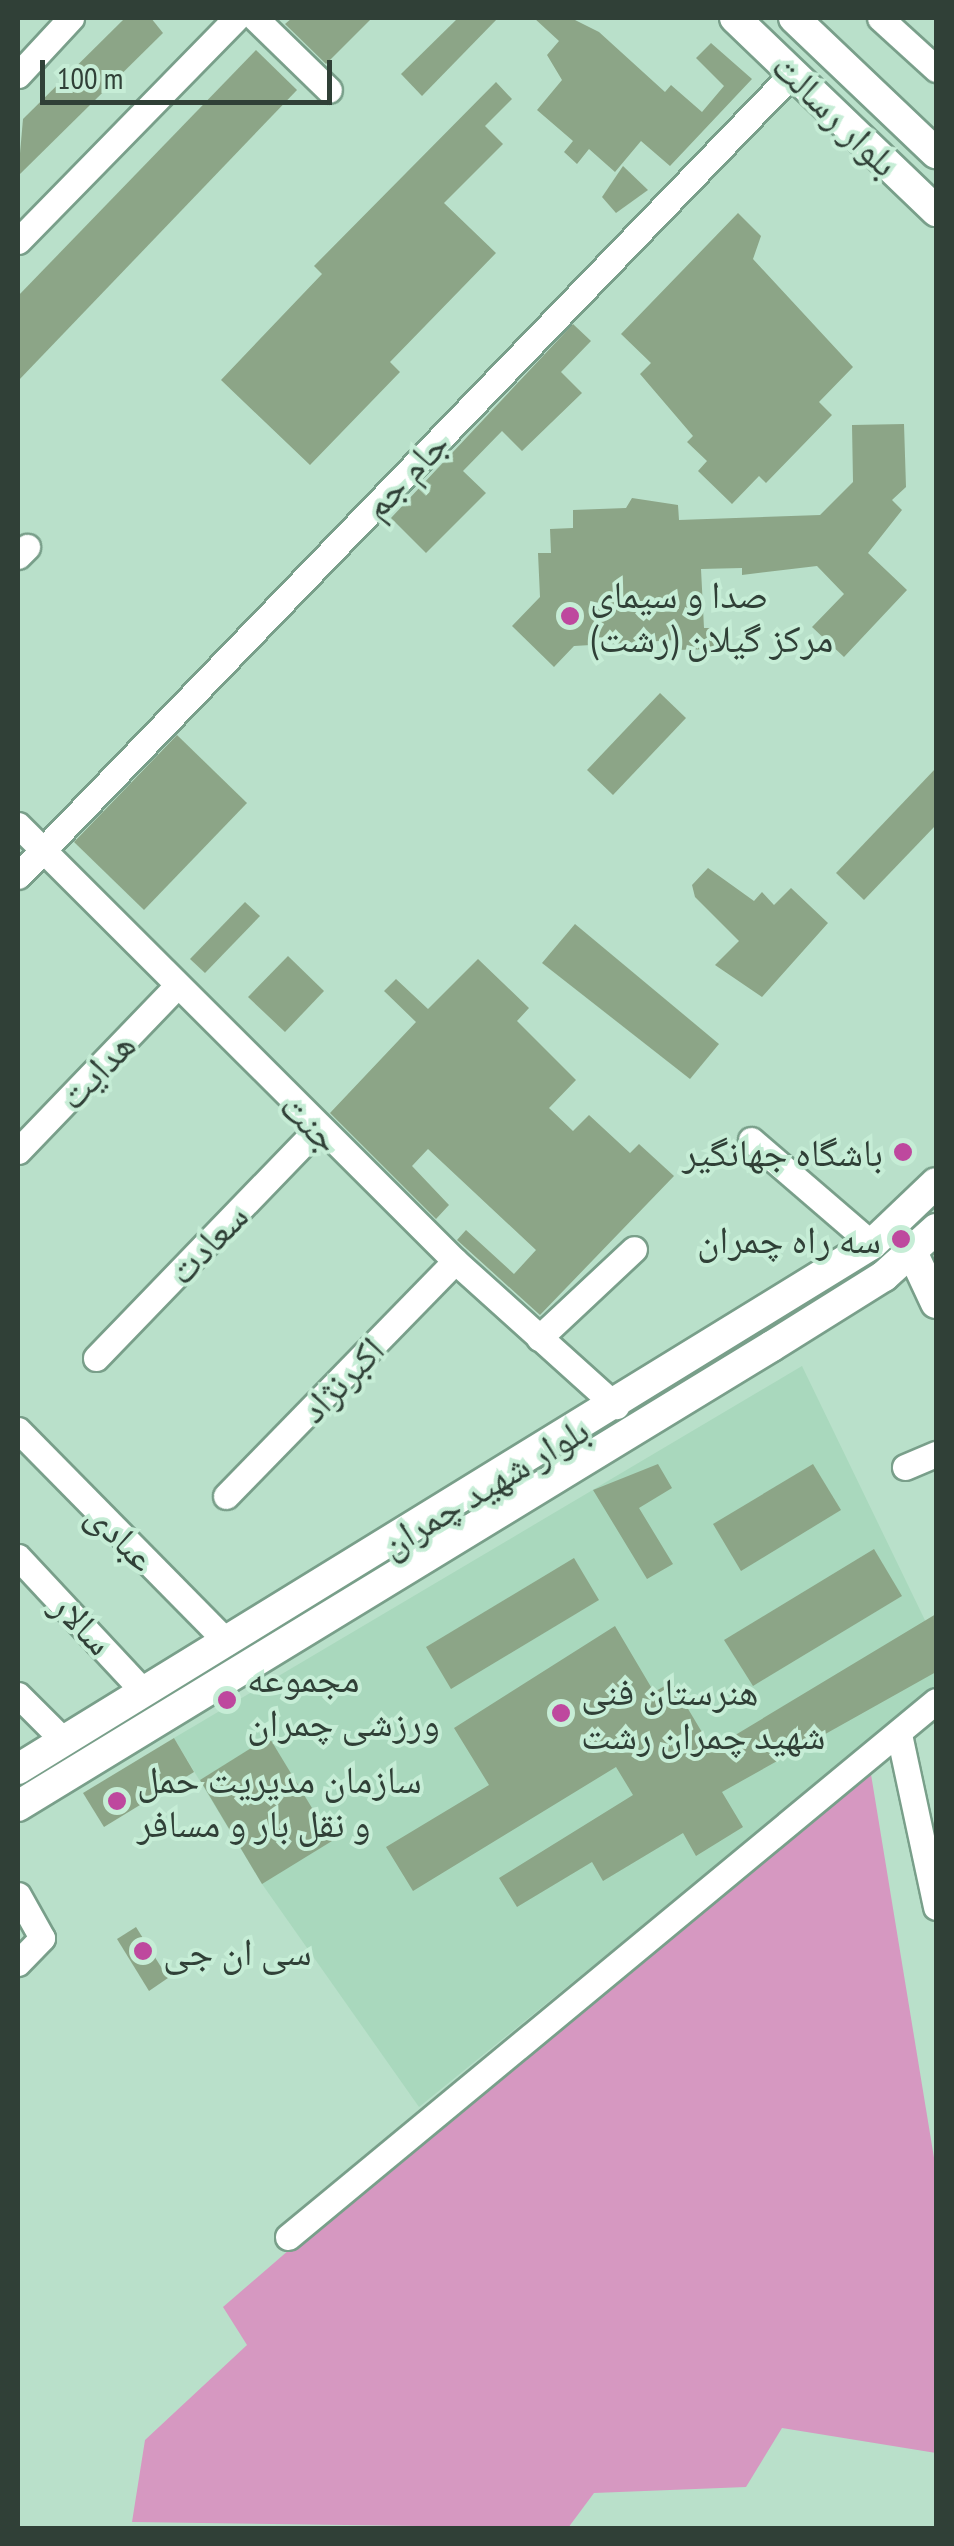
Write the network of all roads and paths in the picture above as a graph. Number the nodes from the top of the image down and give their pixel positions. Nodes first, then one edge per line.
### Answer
1 (71, 18) edge
2 (236, 18) edge
3 (255, 18) edge
4 (735, 18) edge
5 (794, 18) edge
6 (880, 18) edge
7 (936, 69) edge
8 (793, 73) junction
9 (18, 74) edge
10 (329, 90) dead end
11 (936, 153) edge
12 (936, 211) edge
13 (18, 241) edge
14 (18, 825) edge
15 (43, 850) junction
16 (18, 876) edge
17 (174, 989) junction
18 (318, 1128) junction
19 (751, 1140) dead end
20 (18, 1150) edge
21 (936, 1184) edge
22 (936, 1229) edge
23 (872, 1244) junction
24 (634, 1249) dead end
25 (913, 1254) junction
26 (455, 1262) junction
27 (936, 1304) edge
28 (539, 1338) junction
29 (96, 1358) dead end
30 (616, 1406) junction
31 (18, 1430) edge
32 (634, 1432) junction
33 (936, 1454) edge
34 (524, 1462) junction
35 (905, 1467) dead end
36 (540, 1490) junction
37 (226, 1496) dead end
38 (18, 1557) edge
39 (227, 1642) junction
40 (144, 1692) junction
41 (18, 1695) edge
42 (936, 1701) edge
43 (900, 1734) junction
44 (64, 1741) junction
45 (18, 1768) edge
46 (80, 1768) junction
47 (26, 1801) edge
48 (932, 1859) edge
49 (18, 1896) edge
50 (936, 1907) edge
51 (18, 1963) edge
52 (288, 2237) dead end

1 - 9 street
2 - 13 street
3 - 10 street
4 - 8 main road, بلوار رسالت
5 - 11 main road, بلوار رسالت
6 - 7 street
8 - 12 main road, بلوار رسالت
8 - 15 street, جام جم
14 - 15 street, جنت
15 - 16 street, جام جم
15 - 17 street, جنت
17 - 18 street, جنت
17 - 20 street, هدایت
18 - 26 street, جنت
18 - 29 street, سعادت
19 - 23 street
21 - 23 main road, بلوار شهید چمران
22 - 25 main road, بلوار شهید چمران
23 - 30 main road, بلوار شهید چمران
24 - 28 street
25 - 27 main road
25 - 32 main road, بلوار شهید چمران
26 - 28 street, جنت
26 - 37 street, اکبرنژاد
28 - 30 street, جنت
30 - 32 main road
30 - 34 main road, بلوار شهید چمران
31 - 39 street, عبادی
32 - 36 main road, بلوار شهید چمران
33 - 35 street
34 - 36 main road
34 - 39 main road, بلوار شهید چمران
36 - 46 main road, بلوار شهید چمران
38 - 40 street, سالار
39 - 40 main road, بلوار شهید چمران
40 - 44 main road, بلوار شهید چمران
41 - 44 street
42 - 43 street
43 - 48 street
43 - 52 street
44 - 45 main road, بلوار شهید چمران
44 - 46 main road
45 - 47 main road
46 - 47 main road, بلوار شهید چمران
48 - 50 street
49 - 51 street

